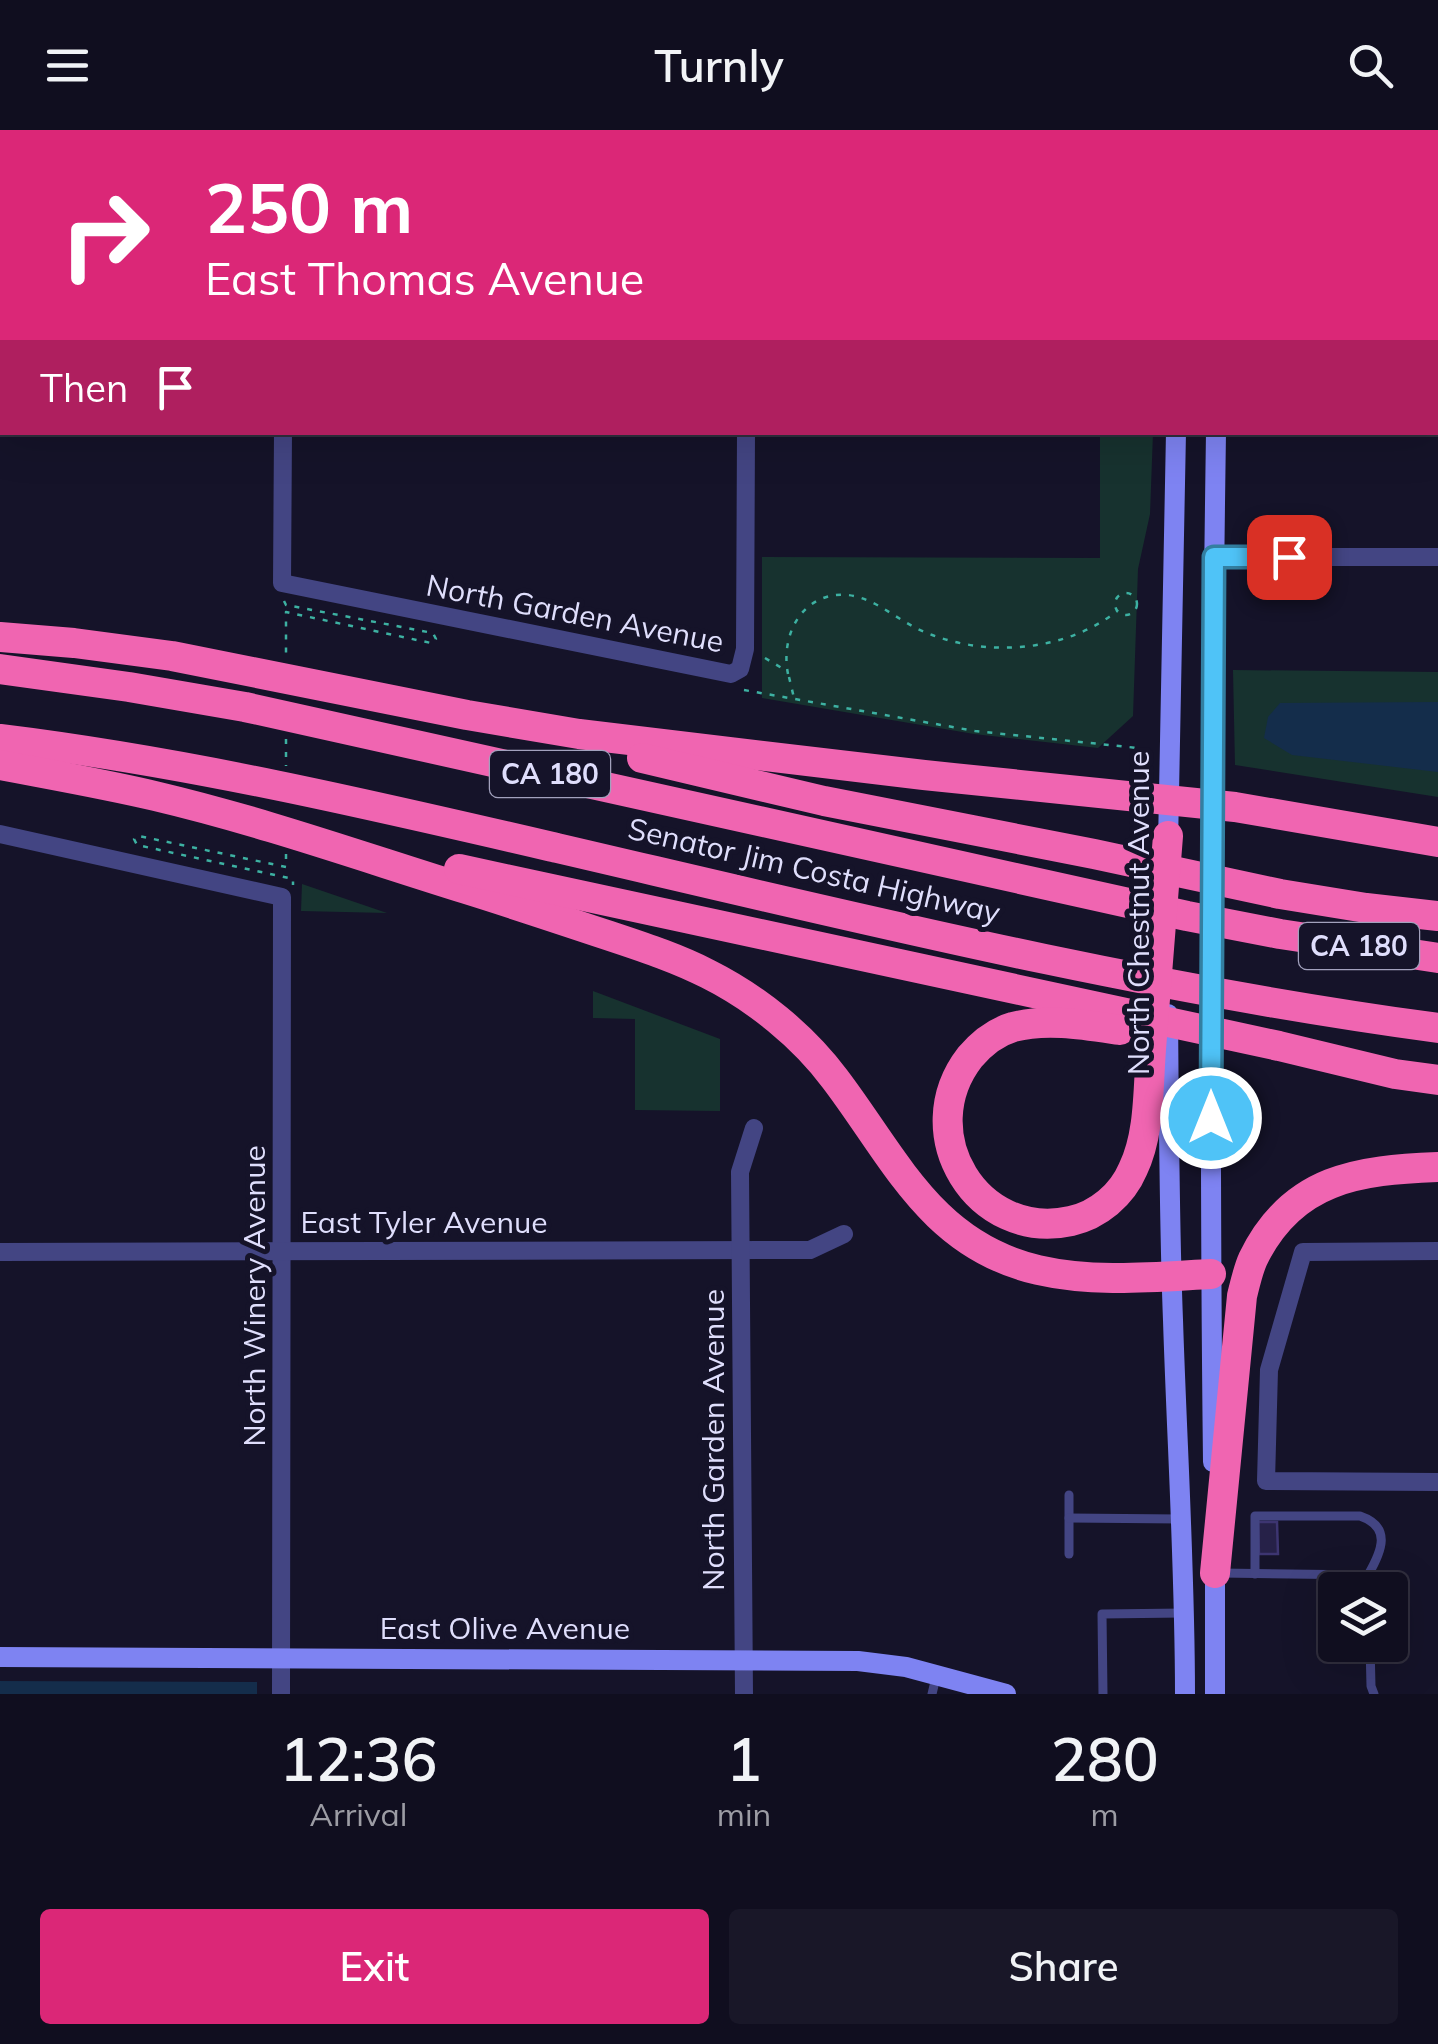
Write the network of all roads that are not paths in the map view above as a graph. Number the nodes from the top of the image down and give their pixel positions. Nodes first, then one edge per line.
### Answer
1 (282, 435) edge
2 (746, 435) edge
3 (1176, 435) edge
4 (1216, 435) edge
5 (1214, 557) junction
6 (1438, 557) edge
7 (0, 638) edge
8 (0, 669) edge
9 (467, 715) junction
10 (0, 740) edge
11 (0, 766) edge
12 (1168, 800) junction
13 (1212, 805) junction
14 (232, 816) junction
15 (0, 834) edge
16 (1168, 836) junction
17 (1438, 842) edge
18 (1438, 916) edge
19 (1438, 958) edge
20 (1092, 1016) junction
21 (1438, 1028) edge
22 (1438, 1080) edge
23 (754, 1128) dead end
24 (1438, 1167) edge
25 (844, 1234) dead end
26 (283, 1250) junction
27 (740, 1251) junction
28 (0, 1252) edge
29 (1438, 1252) edge
30 (1211, 1274) junction
31 (1172, 1276) junction
32 (1438, 1482) edge
33 (1068, 1495) dead end
34 (1069, 1518) junction
35 (1180, 1519) junction
36 (1068, 1554) dead end
37 (1370, 1572) edge
38 (1215, 1573) junction
39 (1255, 1574) junction
40 (1318, 1575) edge
41 (1186, 1613) junction
42 (0, 1656) edge
43 (282, 1658) junction
44 (744, 1660) junction
45 (1371, 1662) edge
46 (934, 1684) edge
47 (282, 1694) edge
48 (744, 1694) edge
49 (1006, 1694) edge
50 (1103, 1694) edge
51 (1185, 1694) edge
52 (1215, 1694) edge
53 (1374, 1694) edge

1 - 2 street, North Garden Avenue
3 - 12 main road, North Chestnut Avenue
4 - 5 main road
5 - 6 street
5 - 13 main road
7 - 9 highway
8 - 19 highway, Senator Jim Costa Highway / CA 180
9 - 12 highway
9 - 18 highway
10 - 21 highway, Senator Jim Costa Highway / CA 180
11 - 14 highway
12 - 13 highway
12 - 16 main road, North Chestnut Avenue
13 - 17 highway
13 - 30 main road
14 - 20 highway
14 - 31 highway
15 - 26 street, North Winery Avenue
16 - 20 highway
16 - 31 main road, North Chestnut Avenue
20 - 22 highway
23 - 27 street, North Garden Avenue
24 - 38 highway
25 - 27 street, East Tyler Avenue
26 - 27 street, East Tyler Avenue
26 - 28 street, East Tyler Avenue
26 - 43 street, North Winery Avenue
27 - 44 street, North Garden Avenue
29 - 32 street
30 - 31 highway
30 - 38 main road
31 - 35 main road, North Chestnut Avenue
33 - 34 lane
34 - 35 lane
34 - 36 lane
35 - 41 main road, North Chestnut Avenue
37 - 39 lane
38 - 39 lane
38 - 52 main road
39 - 40 lane
41 - 50 lane
41 - 51 main road, North Chestnut Avenue
42 - 43 main road, East Olive Avenue
43 - 44 main road, East Olive Avenue
43 - 47 street, North Winery Avenue
44 - 46 main road, East Olive Avenue
44 - 48 street, North Garden Avenue
45 - 53 lane
46 - 49 main road, East Olive Avenue

